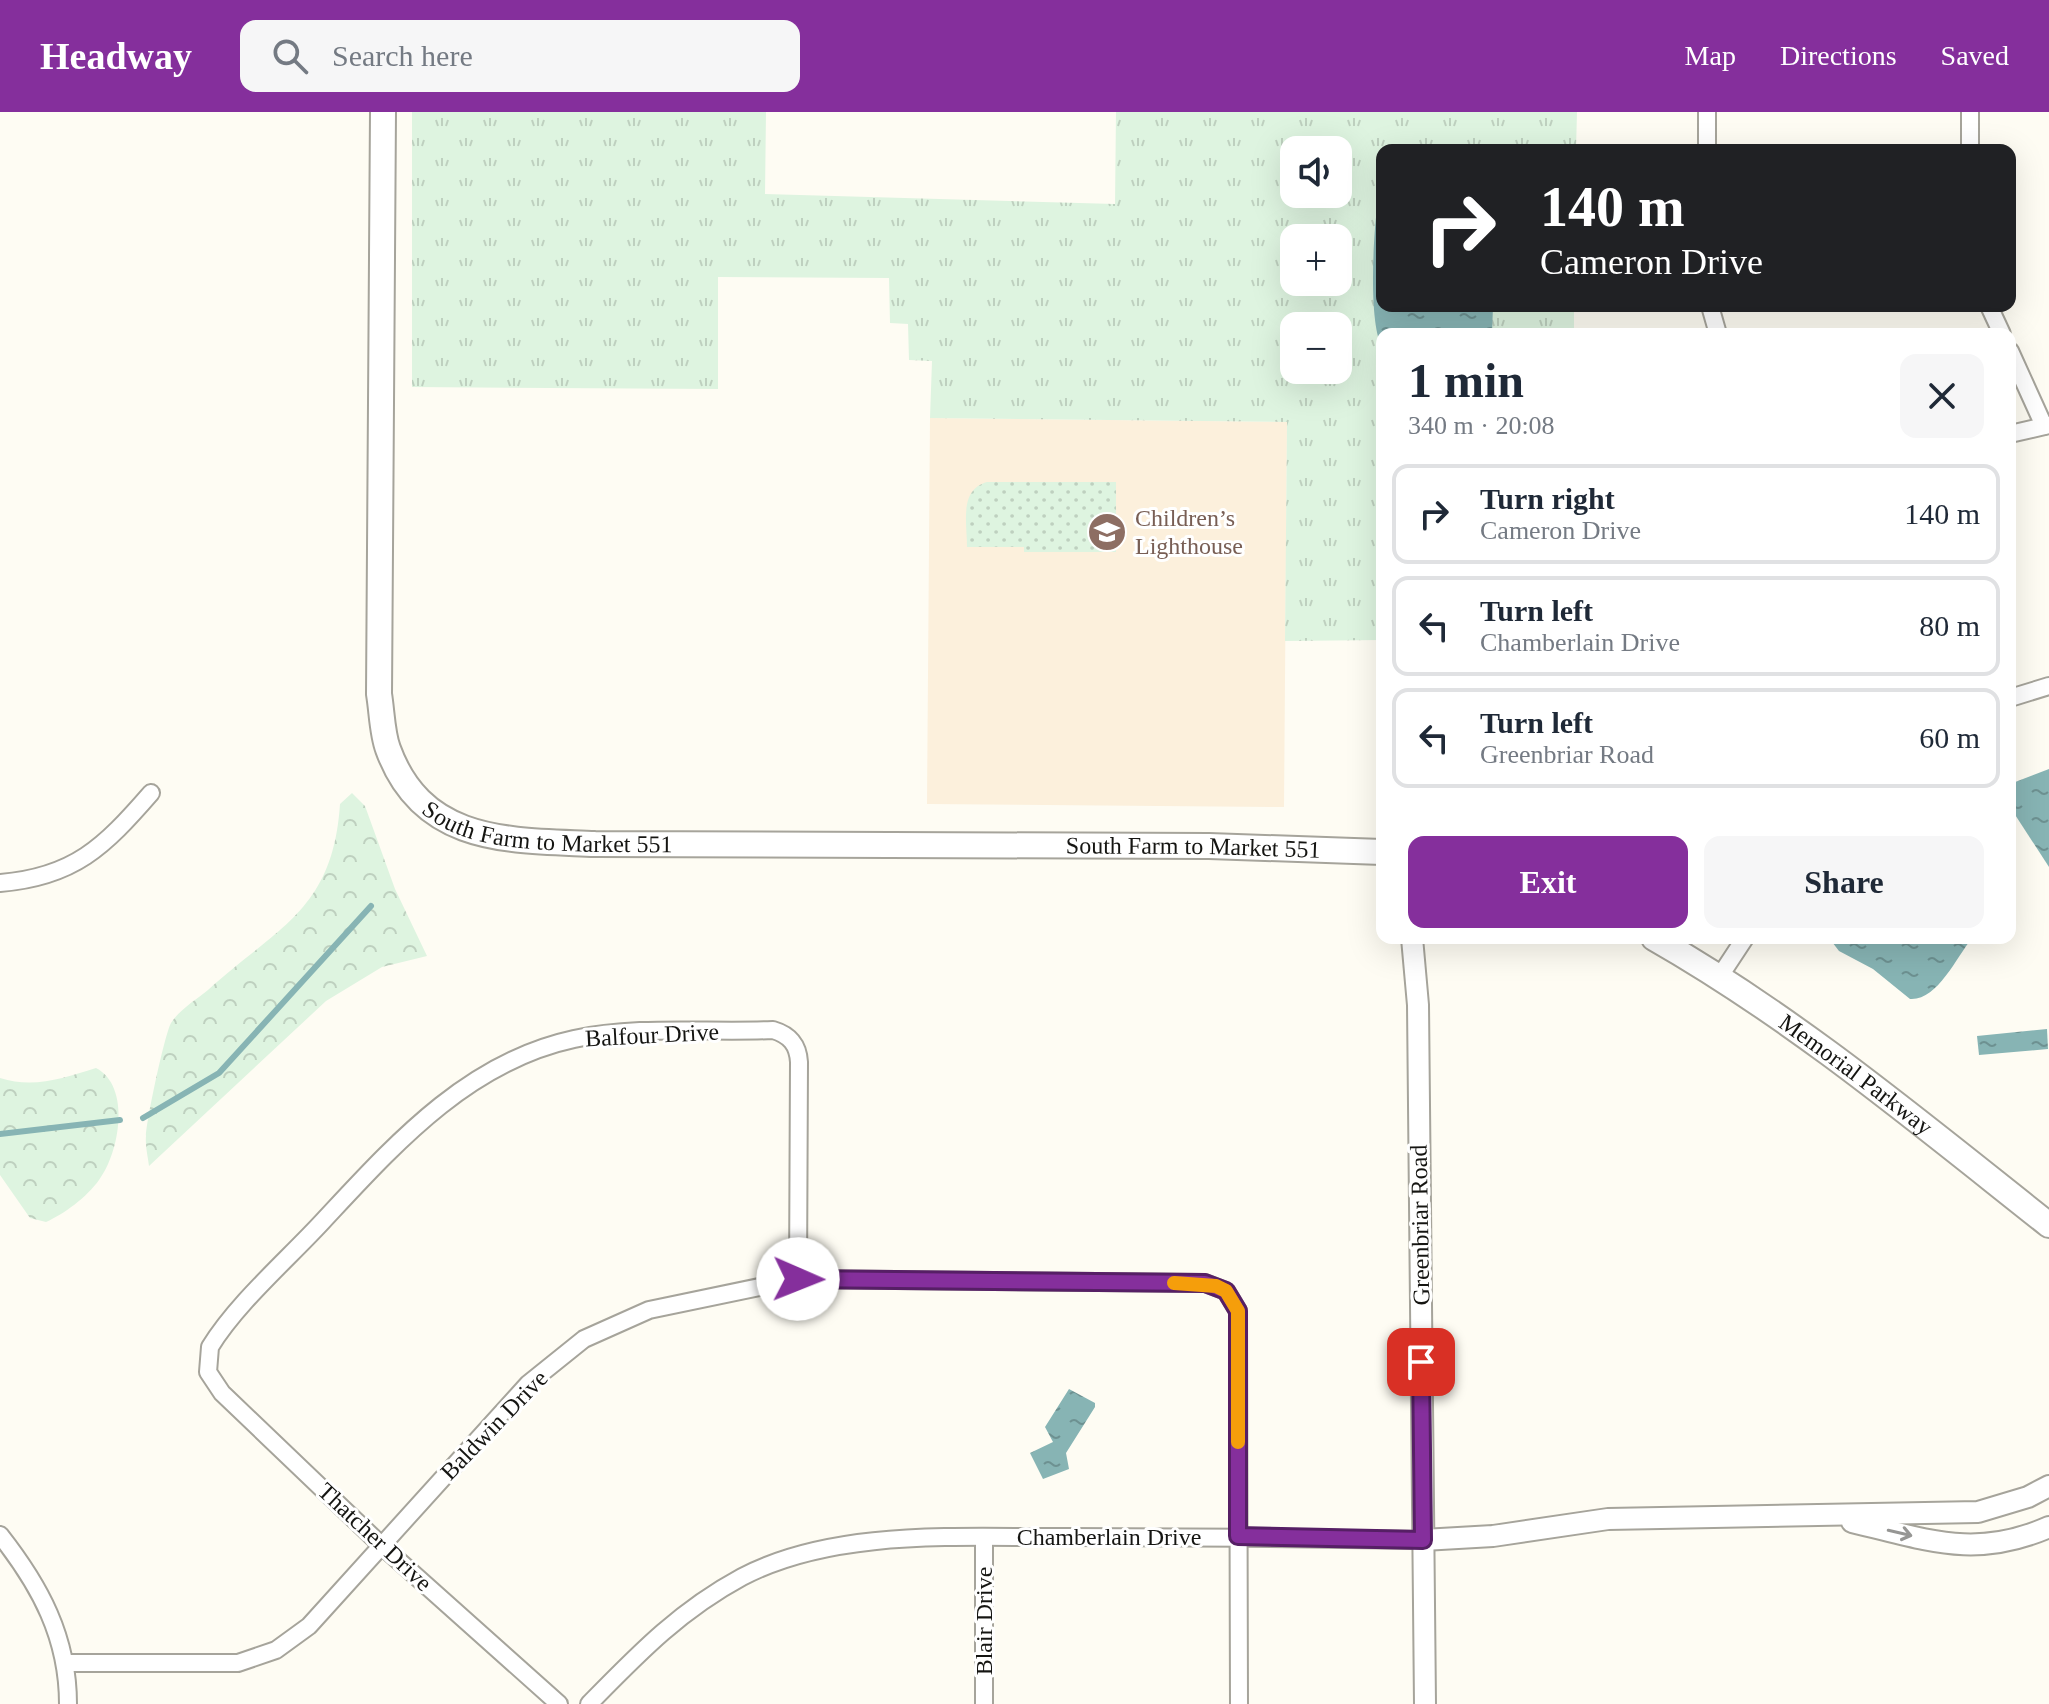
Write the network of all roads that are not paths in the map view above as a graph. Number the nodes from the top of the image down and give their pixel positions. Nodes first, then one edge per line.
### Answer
1 (383, 112) edge
2 (1707, 112) edge
3 (1970, 112) edge
4 (1707, 144) edge
5 (1970, 144) edge
6 (2016, 363) edge
7 (2047, 425) edge
8 (2016, 433) edge
9 (2049, 686) edge
10 (2016, 696) edge
11 (151, 793) dead end
12 (1376, 852) edge
13 (0, 883) edge
14 (1413, 944) edge
15 (1664, 944) edge
16 (1741, 944) edge
17 (1720, 976) junction
18 (2049, 1225) edge
19 (798, 1279) junction
20 (207, 1359) joint
21 (2049, 1486) edge
22 (1824, 1515) junction
23 (2049, 1527) edge
24 (0, 1535) edge
25 (1238, 1536) junction
26 (984, 1538) junction
27 (1423, 1540) junction
28 (381, 1545) junction
29 (66, 1663) junction
30 (68, 1704) edge
31 (559, 1704) edge
32 (589, 1704) edge
33 (984, 1704) edge
34 (1239, 1704) edge
35 (1425, 1704) edge

1 - 12 main road, South Farm to Market 551
2 - 4 street
3 - 5 street
6 - 7 street
7 - 8 street
9 - 10 street
11 - 13 street
14 - 27 street, Greenbriar Road
15 - 17 main road, Memorial Parkway
16 - 17 street
17 - 18 main road, Memorial Parkway
19 - 20 street, Balfour Drive
19 - 25 street, Baldwin Drive
19 - 28 street, Baldwin Drive
20 - 28 street, Thatcher Drive
21 - 22 street, Chamberlain Drive
22 -> 23 street, Chamberlain Drive
22 - 27 street, Chamberlain Drive
24 - 29 street
25 - 26 street, Chamberlain Drive
25 - 27 street, Chamberlain Drive
25 - 34 street
26 - 32 street, Chamberlain Drive
26 - 33 street, Blair Drive
27 - 35 street, Greenbriar Road
28 - 29 street, Baldwin Drive
28 - 31 street, Thatcher Drive
29 - 30 street

